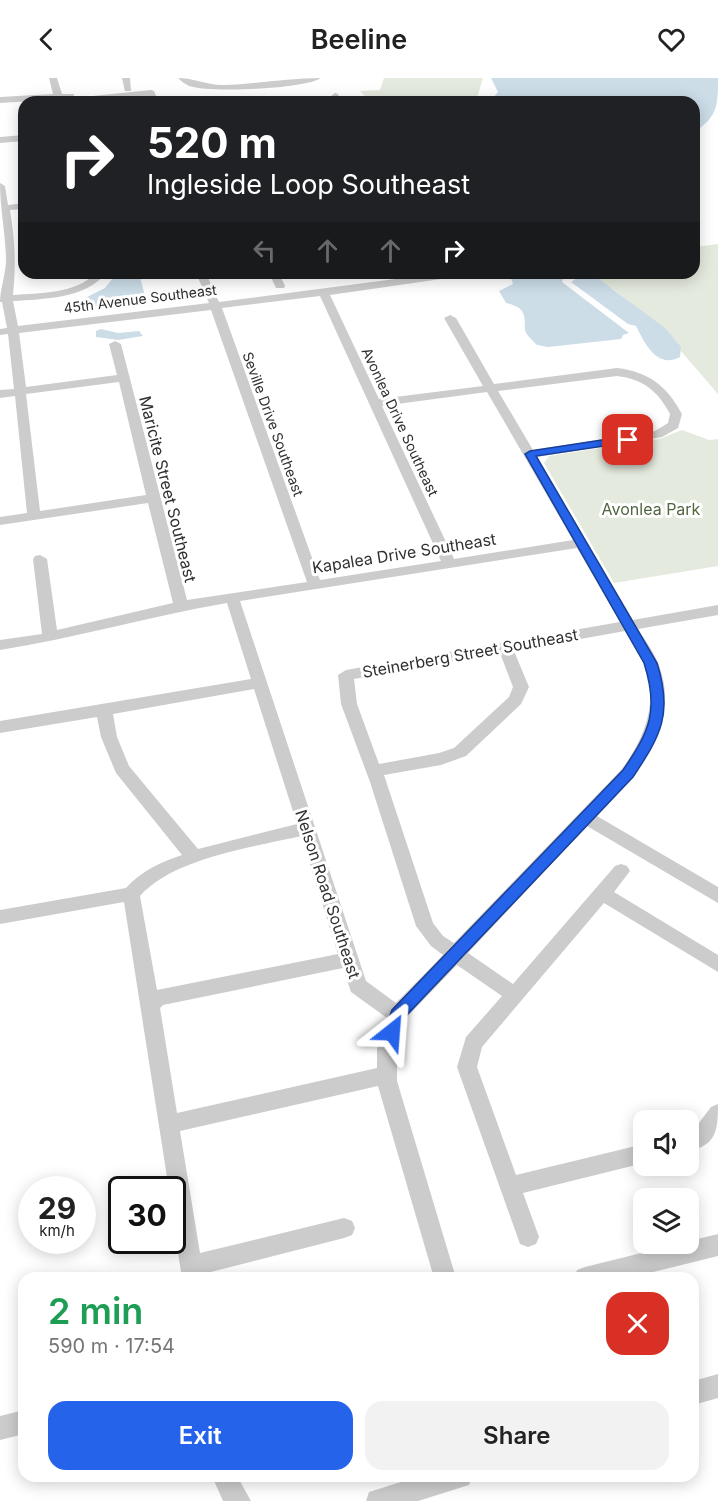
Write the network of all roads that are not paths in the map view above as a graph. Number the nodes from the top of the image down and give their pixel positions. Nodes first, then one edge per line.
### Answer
1 (53, 78) edge
2 (126, 78) edge
3 (182, 78) edge
4 (317, 78) edge
5 (128, 89) dead end
6 (92, 94) dead end
7 (58, 96) edge
8 (83, 96) edge
9 (110, 96) edge
10 (152, 96) edge
11 (0, 100) edge
12 (18, 100) edge
13 (18, 104) edge
14 (0, 105) edge
15 (18, 138) edge
16 (0, 140) edge
17 (0, 186) edge
18 (18, 207) edge
19 (4, 208) junction
20 (97, 279) edge
21 (204, 279) edge
22 (277, 279) edge
23 (418, 279) edge
24 (280, 286) dead end
25 (322, 292) junction
26 (4, 298) edge
27 (215, 305) junction
28 (450, 318) dead end
29 (13, 330) junction
30 (0, 332) edge
31 (115, 344) dead end
32 (124, 378) junction
33 (490, 387) junction
34 (20, 392) junction
35 (0, 394) edge
36 (375, 403) junction
37 (530, 454) junction
38 (154, 498) junction
39 (34, 516) junction
40 (0, 521) edge
41 (581, 543) junction
42 (40, 558) dead end
43 (450, 564) junction
44 (315, 585) junction
45 (232, 598) junction
46 (181, 606) junction
47 (718, 610) edge
48 (628, 624) junction
49 (45, 637) junction
50 (0, 645) edge
51 (505, 646) junction
52 (258, 683) junction
53 (104, 710) junction
54 (0, 727) edge
55 (374, 771) junction
56 (585, 817) junction
57 (306, 828) junction
58 (194, 857) junction
59 (621, 872) dead end
60 (717, 893) edge
61 (131, 894) junction
62 (603, 894) junction
63 (0, 916) edge
64 (456, 953) junction
65 (349, 959) junction
66 (718, 964) edge
67 (515, 996) junction
68 (150, 1005) junction
69 (398, 1015) junction
70 (387, 1075) junction
71 (718, 1113) edge
72 (170, 1124) junction
73 (699, 1139) edge
74 (633, 1156) edge
75 (510, 1186) junction
76 (344, 1228) dead end
77 (528, 1237) dead end
78 (718, 1245) edge
79 (192, 1272) edge
80 (443, 1272) edge
81 (609, 1272) edge
82 (718, 1386) edge
83 (699, 1391) edge
84 (18, 1424) edge
85 (0, 1428) edge
86 (227, 1482) edge
87 (440, 1482) edge
88 (239, 1501) edge
89 (378, 1501) edge

1 - 7 street
2 - 5 street
3 - 4 street
6 - 8 street
9 - 10 street
11 - 12 street
13 - 14 street
15 - 16 street
17 - 19 street
18 - 19 street
19 - 26 street
20 - 26 street
21 - 27 street, Seville Drive Southeast
22 - 24 street
23 - 25 street, 45th Avenue Southeast
25 - 27 street, 45th Avenue Southeast
25 - 36 street, Avonlea Drive Southeast
26 - 29 street
27 - 29 street, 45th Avenue Southeast
27 - 44 street, Seville Drive Southeast
28 - 33 street
29 - 30 street, 45th Avenue Southeast
29 - 34 street
31 - 32 street, Maricite Street Southeast
32 - 34 street
32 - 38 street, Maricite Street Southeast
33 - 36 street
33 - 37 street
33 - 37 street
34 - 35 street
34 - 39 street
36 - 43 street, Avonlea Drive Southeast
37 - 41 street
38 - 39 street
38 - 46 street, Maricite Street Southeast
39 - 40 street
41 - 43 street, Kapalea Drive Southeast
41 - 48 street
42 - 49 street
43 - 44 street, Kapalea Drive Southeast
44 - 45 street, Kapalea Drive Southeast
45 - 46 street, Kapalea Drive Southeast
45 - 52 street, Nelson Road Southeast
46 - 49 street, Maricite Street Southeast
47 - 48 street, Steinerberg Street Southeast
48 - 51 street, Steinerberg Street Southeast
48 - 56 street
49 - 50 street, Maricite Street Southeast
51 - 55 street
51 - 55 street, Steinerberg Street Southeast
52 - 53 street
52 - 57 street, Nelson Road Southeast
53 - 54 street
53 - 58 street
55 - 64 street, Steinerberg Street Southeast
56 - 60 street
56 - 64 street
57 - 58 street
57 - 65 street, Nelson Road Southeast
58 - 61 street
59 - 62 street
61 - 63 street
61 - 68 street
62 - 66 street
62 - 67 street
64 - 67 street, Steinerberg Street Southeast
64 - 69 street
65 - 68 street
65 - 69 street, Nelson Road Southeast
67 - 75 street
68 - 72 street
69 - 70 street
70 - 72 street
70 - 80 street
71 - 73 street
72 - 79 street
74 - 75 street
75 - 77 street
76 - 79 street
78 - 81 street
82 - 83 street
84 - 85 street
86 - 88 street
87 - 89 street

